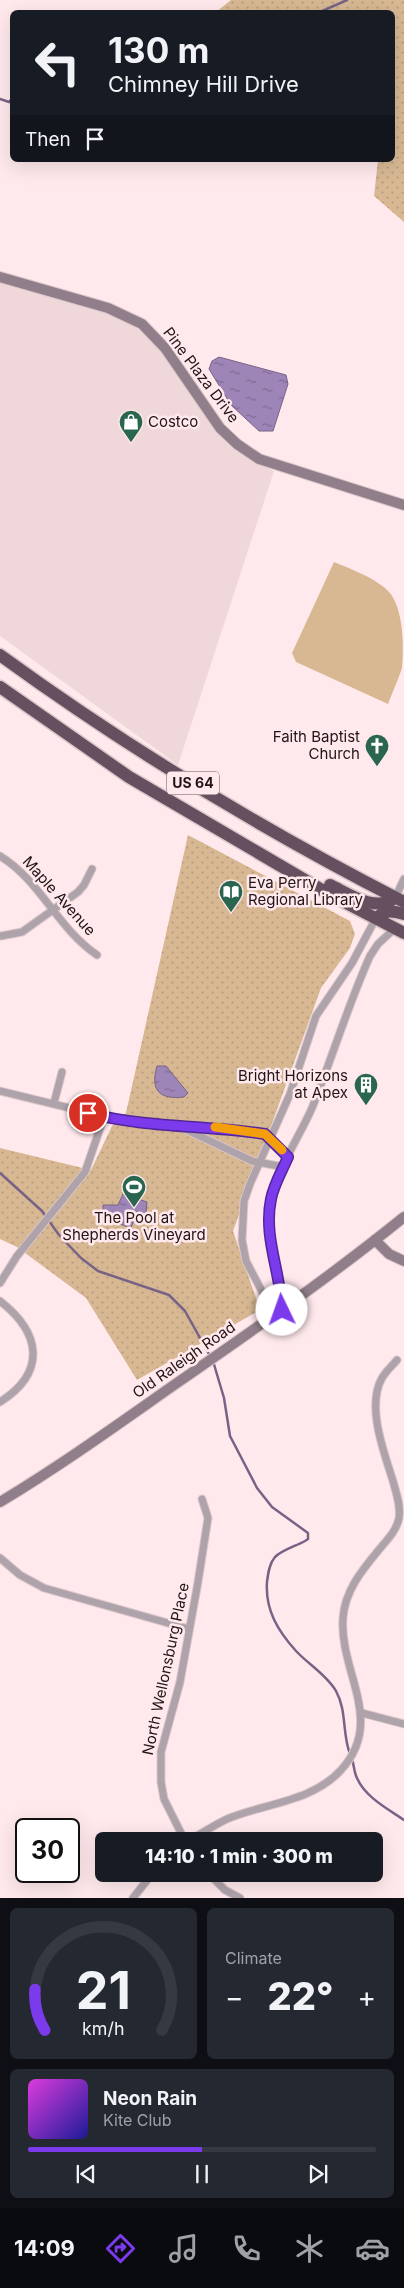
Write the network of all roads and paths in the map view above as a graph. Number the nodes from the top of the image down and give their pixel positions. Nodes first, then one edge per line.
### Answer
1 (0, 277) edge
2 (404, 505) edge
3 (0, 654) edge
4 (0, 687) edge
5 (260, 854) junction
6 (0, 856) edge
7 (92, 869) dead end
8 (404, 879) edge
9 (399, 900) edge
10 (53, 911) junction
11 (404, 914) edge
12 (376, 918) junction
13 (403, 932) edge
14 (1, 936) edge
15 (97, 955) dead end
16 (62, 1072) dead end
17 (0, 1091) edge
18 (54, 1104) junction
19 (104, 1117) junction
20 (182, 1127) junction
21 (270, 1138) junction
22 (288, 1157) junction
23 (258, 1164) junction
24 (284, 1167) junction
25 (404, 1217) edge
26 (375, 1240) junction
27 (404, 1261) edge
28 (0, 1283) edge
29 (0, 1301) edge
30 (282, 1310) junction
31 (397, 1360) dead end
32 (0, 1402) edge
33 (202, 1499) dead end
34 (0, 1502) edge
35 (0, 1558) edge
36 (190, 1629) junction
37 (362, 1713) junction
38 (404, 1724) edge
39 (181, 1832) edge
40 (203, 1832) edge
41 (146, 1882) edge
42 (217, 1882) edge
43 (133, 1898) edge
44 (240, 1898) edge

1 - 2 street, Pine Plaza Drive
3 - 9 highway, US 64
4 - 5 highway, US 64
5 - 9 highway
5 - 12 highway, US 64
6 - 10 street, Maple Avenue
7 - 10 street
8 - 9 street
10 - 14 street
10 - 15 street, Maple Avenue
11 - 12 highway
12 - 13 highway, US 64
12 - 21 street
13 - 22 street
16 - 18 street
17 - 18 street
18 - 19 street
19 - 20 street
19 - 28 street
20 - 21 street
20 - 23 street
21 - 22 street
21 - 23 street
22 - 24 street
23 - 24 street
23 - 30 street
24 - 30 street
25 - 26 street, Old Raleigh Road
26 - 27 street
26 - 30 street, Old Raleigh Road
29 - 32 street
30 - 34 street, Old Raleigh Road
31 - 37 street
33 - 36 street, North Wellonsburg Place
35 - 36 street
36 - 39 street, North Wellonsburg Place
37 - 38 street
37 - 40 street
41 - 43 street
42 - 44 street

